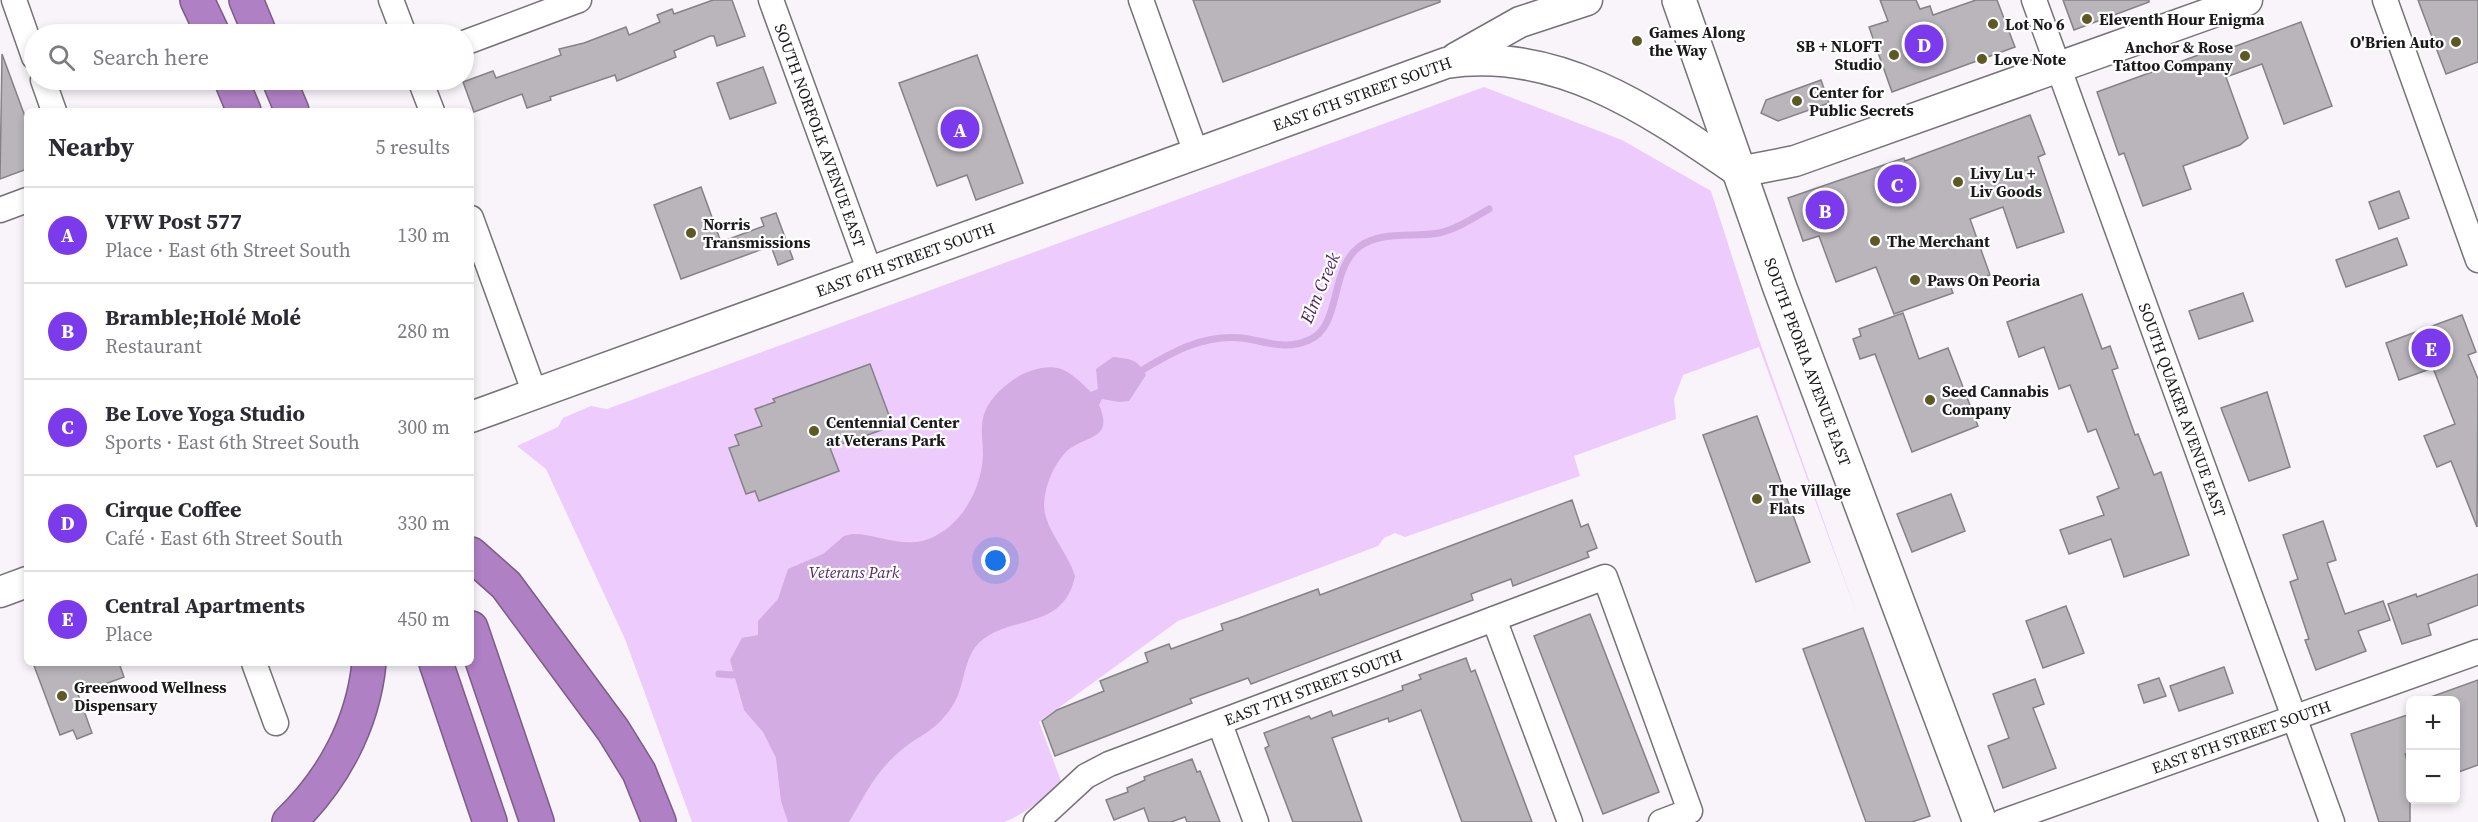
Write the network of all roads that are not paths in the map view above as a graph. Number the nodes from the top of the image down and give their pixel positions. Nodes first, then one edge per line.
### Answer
1 (14, 0) edge
2 (197, 0) edge
3 (246, 0) edge
4 (392, 0) edge
5 (579, 0) edge
6 (771, 0) edge
7 (1141, 0) edge
8 (1587, 0) edge
9 (1679, 0) edge
10 (2034, 0) edge
11 (2247, 0) edge
12 (2385, 0) edge
13 (208, 24) edge
14 (256, 24) edge
15 (400, 24) edge
16 (24, 28) edge
17 (474, 39) edge
18 (1446, 63) junction
19 (2059, 66) junction
20 (47, 90) edge
21 (235, 90) edge
22 (283, 90) edge
23 (424, 90) edge
24 (53, 108) edge
25 (243, 108) edge
26 (291, 108) edge
27 (431, 108) edge
28 (1196, 153) junction
29 (1739, 172) junction
30 (24, 201) edge
31 (0, 210) edge
32 (474, 226) edge
33 (2478, 260) edge
34 (870, 272) junction
35 (535, 394) junction
36 (474, 416) edge
37 (474, 557) edge
38 (24, 583) edge
39 (0, 591) edge
40 (1494, 619) junction
41 (474, 637) edge
42 (2478, 652) edge
43 (255, 666) edge
44 (369, 666) edge
45 (437, 666) edge
46 (2294, 718) junction
47 (276, 723) dead end
48 (1220, 724) junction
49 (290, 822) edge
50 (490, 822) edge
51 (537, 822) edge
52 (658, 822) edge
53 (1036, 822) edge
54 (1256, 822) edge
55 (1570, 822) edge
56 (1661, 822) edge
57 (1980, 822) edge
58 (2002, 822) edge
59 (2331, 822) edge

1 - 16 street
2 - 13 highway
3 - 14 highway
4 - 15 street
5 - 17 street
6 - 34 street, SOUTH NORFOLK AVENUE EAST
7 - 28 street
8 - 18 street
9 - 29 main road, SOUTH PEORIA AVENUE EAST
10 - 19 street, SOUTH QUAKER AVENUE EAST
11 - 19 street
12 - 33 street
18 - 28 street, EAST 6TH STREET SOUTH
18 - 29 street, EAST 6TH STREET SOUTH
19 - 29 street
19 - 46 street, SOUTH QUAKER AVENUE EAST
20 - 24 street
21 - 25 highway
22 - 26 highway
23 - 27 street
28 - 34 street, EAST 6TH STREET SOUTH
29 - 57 main road, SOUTH PEORIA AVENUE EAST
30 - 31 street
32 - 35 street
34 - 35 street, EAST 6TH STREET SOUTH
35 - 36 street, EAST 6TH STREET SOUTH
37 - 52 highway
38 - 39 street
40 - 48 street, EAST 7TH STREET SOUTH
40 - 55 street
40 - 56 street, EAST 7TH STREET SOUTH
41 - 51 highway
42 - 46 street, EAST 8TH STREET SOUTH
43 - 47 street
44 - 49 highway
45 - 50 highway
46 - 58 street, EAST 8TH STREET SOUTH
46 - 59 street, SOUTH QUAKER AVENUE EAST
48 - 53 street, EAST 7TH STREET SOUTH
48 - 54 street

